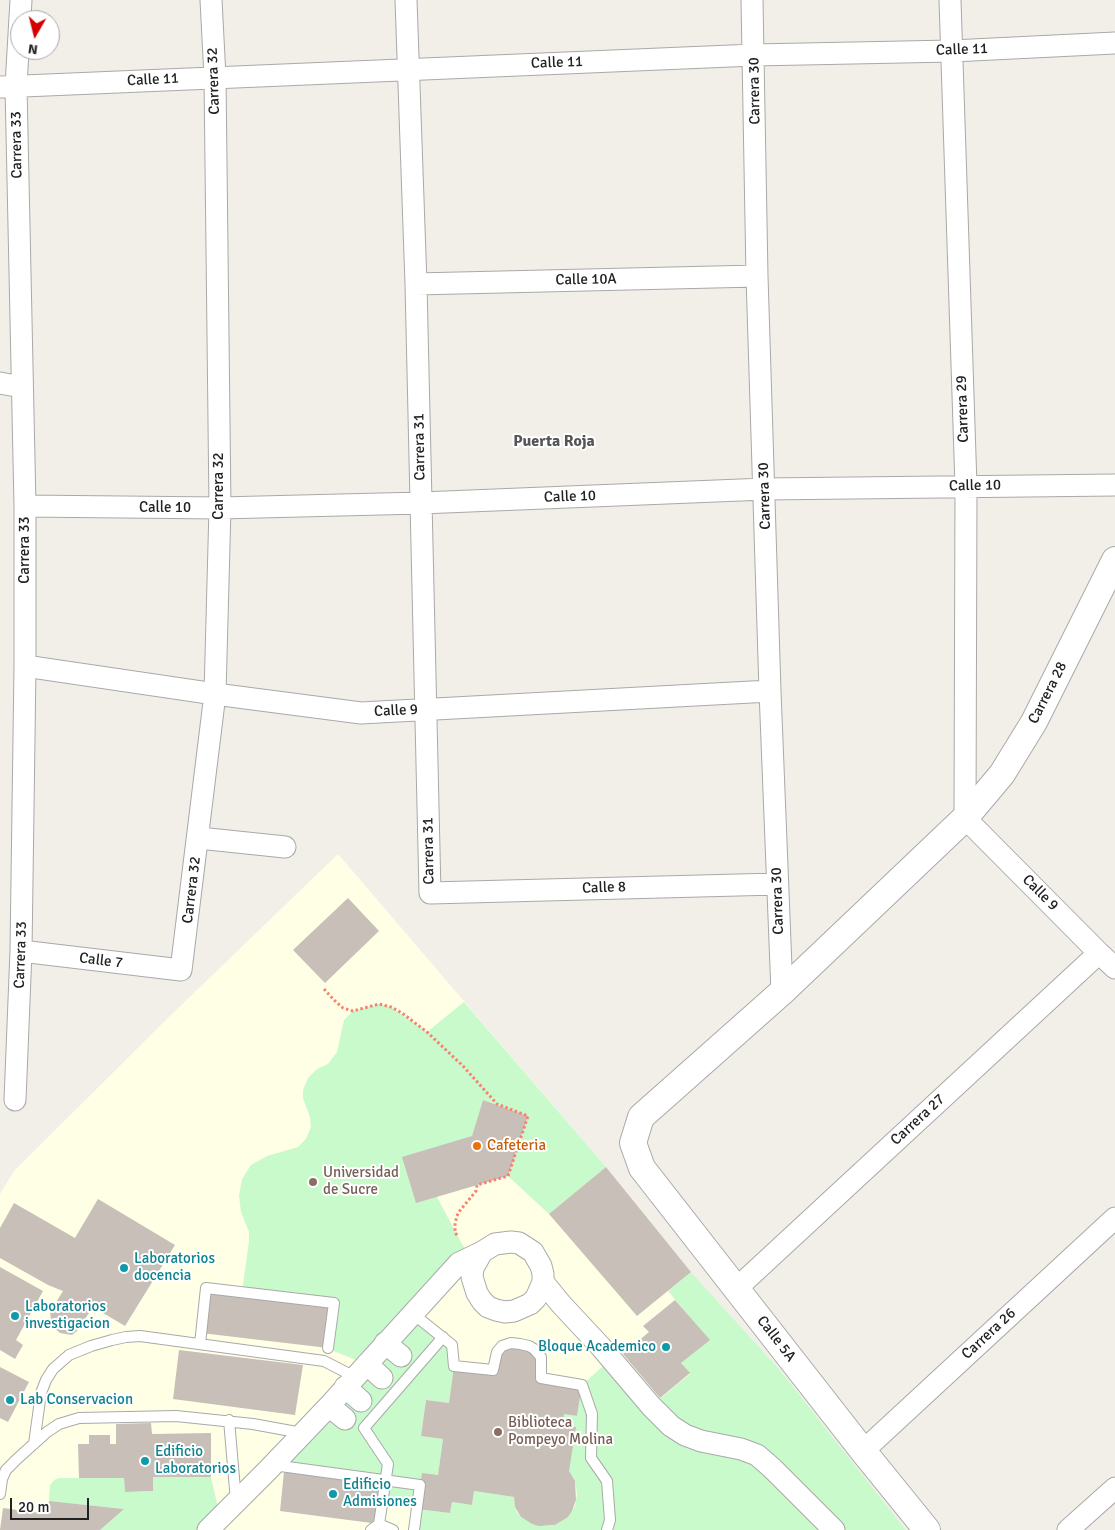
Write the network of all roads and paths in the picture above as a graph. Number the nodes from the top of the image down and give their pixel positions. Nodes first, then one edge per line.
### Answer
1 (21, 0) edge
2 (211, 0) edge
3 (406, 0) edge
4 (752, 0) edge
5 (950, 0) edge
6 (1115, 42) edge
7 (952, 50) junction
8 (754, 55) junction
9 (408, 70) junction
10 (215, 77) junction
11 (8, 87) edge
12 (757, 276) junction
13 (416, 284) junction
14 (0, 382) edge
15 (22, 387) junction
16 (1115, 485) edge
17 (966, 486) junction
18 (765, 489) junction
19 (421, 503) junction
20 (25, 506) junction
21 (220, 508) junction
22 (1115, 560) edge
23 (25, 666) junction
24 (770, 690) junction
25 (215, 694) junction
26 (426, 710) junction
27 (965, 818) junction
28 (198, 838) junction
29 (285, 847) dead end
30 (777, 884) junction
31 (430, 893) joint
32 (21, 951) junction
33 (1099, 953) junction
34 (1115, 968) edge
35 (181, 970) joint
36 (324, 989) dead end
37 (782, 992) junction
38 (15, 1100) dead end
39 (1115, 1218) edge
40 (476, 1255) junction
41 (543, 1282) junction
42 (737, 1288) junction
43 (412, 1313) junction
44 (443, 1337) junction
45 (200, 1344) junction
46 (328, 1348) dead end
47 (356, 1376) junction
48 (382, 1378) dead end
49 (361, 1401) dead end
50 (229, 1420) junction
51 (302, 1433) junction
52 (34, 1444) junction
53 (863, 1451) junction
54 (272, 1464) junction
55 (386, 1480) junction
56 (1115, 1488) edge
57 (0, 1494) edge
58 (236, 1502) junction
59 (375, 1527) edge
60 (208, 1530) edge
61 (393, 1530) edge
62 (414, 1530) edge
63 (608, 1530) edge
64 (834, 1530) edge
65 (927, 1530) edge
66 (1068, 1530) edge

1 - 11 street, Carrera 33
2 - 10 street, Carrera 32
3 - 9 street, Carrera 31
4 - 8 street, Carrera 30
5 - 7 street, Carrera 29
6 - 7 street, Calle 11
7 - 8 street, Calle 11
7 - 17 street, Carrera 29
8 - 9 street, Calle 11
8 - 12 street, Carrera 30
9 - 10 street, Calle 11
9 - 13 street, Carrera 31
10 - 11 street, Calle 11
10 - 21 street, Carrera 32
11 - 15 street, Carrera 33
12 - 13 street, Calle 10A
12 - 18 street, Carrera 30
13 - 19 street, Carrera 31
14 - 15 street
15 - 20 street, Carrera 33
16 - 17 street, Calle 10
17 - 18 street, Calle 10
17 - 27 street, Carrera 29
18 - 19 street, Calle 10
18 - 24 street, Carrera 30
19 - 21 street, Calle 10
19 - 26 street, Carrera 31
20 - 21 street, Calle 10
20 - 23 street, Carrera 33
21 - 25 street, Carrera 32
22 - 27 street, Carrera 28
23 - 25 street, Calle 9
23 - 32 street, Carrera 33
24 - 26 street, Calle 9
24 - 30 street, Carrera 30
25 - 26 street, Calle 9
25 - 28 street, Carrera 32
26 - 31 street, Carrera 31
27 - 33 street, Calle 9
27 - 37 street
28 - 29 street
28 - 35 street, Carrera 32
30 - 31 street, Calle 8
30 - 37 street, Carrera 30
32 - 35 street, Calle 7
32 - 38 street, Carrera 33
33 - 34 street, Calle 9
33 - 42 street, Carrera 27
36 - 40 path
37 - 42 street, Calle 5A
39 - 53 street, Carrera 26
40 - 41 street
40 - 41 street
40 - 43 street
41 - 64 street
42 - 53 street, Calle 5A
43 - 44 lane
43 - 47 street
44 - 55 lane
44 - 63 lane
45 - 46 lane
45 - 47 lane
45 - 52 lane
47 - 48 street
47 - 49 street
47 - 51 street
50 - 51 lane
50 - 52 lane
50 - 58 lane
51 - 54 street
52 - 57 lane
53 - 65 street, Calle 5A
54 - 55 lane
54 - 58 street
55 - 59 lane
55 - 62 lane
56 - 66 street
58 - 60 street
59 - 61 lane

